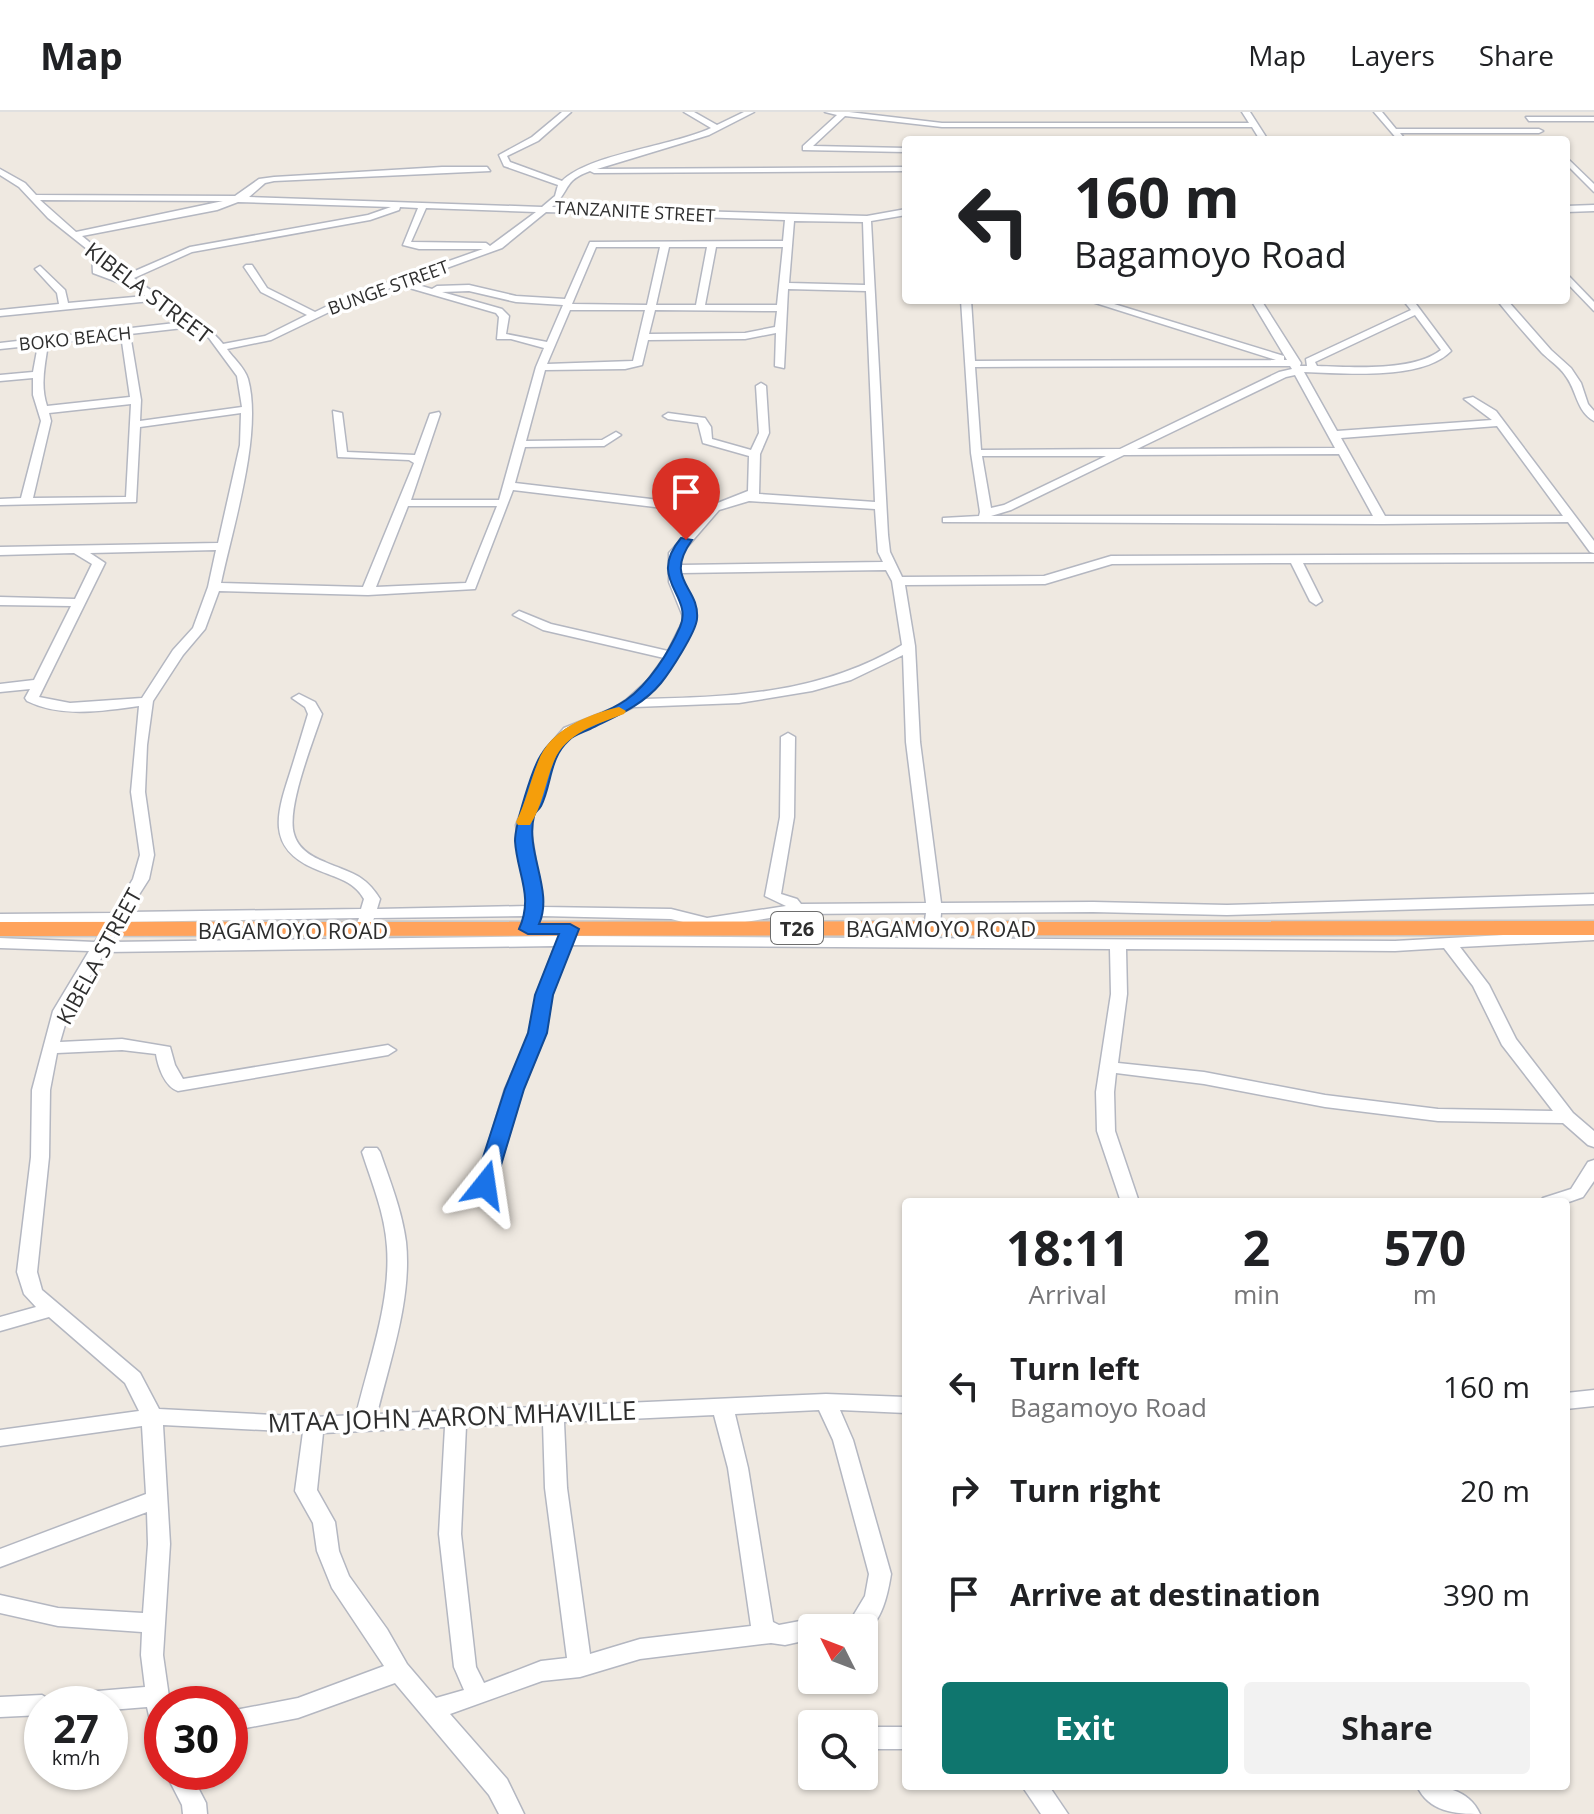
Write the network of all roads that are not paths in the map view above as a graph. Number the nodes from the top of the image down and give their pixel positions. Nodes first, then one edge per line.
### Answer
1 (567, 112) edge
2 (688, 112) edge
3 (750, 112) edge
4 (829, 112) edge
5 (1246, 112) edge
6 (1378, 112) edge
7 (843, 114) edge
8 (864, 114) edge
9 (1526, 115) edge
10 (1594, 119) edge
11 (942, 125) junction
12 (1253, 125) junction
13 (717, 128) junction
14 (1395, 131) junction
15 (1539, 131) junction
16 (944, 136) edge
17 (1261, 136) edge
18 (1399, 136) edge
19 (1544, 136) edge
20 (901, 150) edge
21 (1570, 167) edge
22 (487, 169) dead end
23 (902, 169) edge
24 (0, 171) edge
25 (581, 172) junction
26 (563, 184) junction
27 (1594, 189) edge
28 (21, 190) junction
29 (238, 199) junction
30 (402, 204) junction
31 (423, 205) junction
32 (545, 207) junction
33 (1594, 208) edge
34 (1570, 209) edge
35 (1570, 209) edge
36 (902, 213) edge
37 (1594, 217) edge
38 (790, 218) junction
39 (867, 219) junction
40 (75, 235) junction
41 (665, 244) junction
42 (712, 244) junction
43 (789, 244) junction
44 (499, 246) junction
45 (96, 253) junction
46 (249, 267) dead end
47 (40, 269) dead end
48 (128, 277) junction
49 (1570, 281) edge
50 (399, 282) junction
51 (785, 286) junction
52 (140, 287) junction
53 (870, 288) junction
54 (427, 290) junction
55 (153, 298) junction
56 (567, 304) junction
57 (966, 304) edge
58 (1104, 304) edge
59 (1258, 304) edge
60 (1411, 304) edge
61 (1505, 304) edge
62 (64, 308) junction
63 (649, 308) junction
64 (700, 308) junction
65 (783, 308) junction
66 (1594, 308) edge
67 (1416, 311) junction
68 (0, 313) edge
69 (314, 315) junction
70 (197, 324) junction
71 (781, 326) junction
72 (125, 333) junction
73 (646, 337) junction
74 (43, 342) junction
75 (0, 346) edge
76 (550, 346) junction
77 (220, 347) junction
78 (969, 364) junction
79 (780, 366) dead end
80 (541, 367) junction
81 (1296, 367) junction
82 (1313, 369) junction
83 (38, 375) junction
84 (0, 378) edge
85 (761, 386) dead end
86 (1469, 399) dead end
87 (136, 400) junction
88 (247, 409) junction
89 (43, 410) junction
90 (337, 413) dead end
91 (435, 414) dead end
92 (668, 416) dead end
93 (1594, 418) edge
94 (1499, 423) junction
95 (134, 425) junction
96 (616, 435) dead end
97 (1332, 435) junction
98 (520, 444) junction
99 (1341, 451) junction
100 (976, 453) junction
101 (1119, 453) junction
102 (755, 454) junction
103 (419, 460) junction
104 (509, 486) junction
105 (747, 497) junction
106 (0, 502) edge
107 (26, 502) junction
108 (403, 503) junction
109 (504, 503) junction
110 (879, 506) junction
111 (712, 510) junction
112 (985, 517) junction
113 (1569, 519) junction
114 (947, 520) dead end
115 (1382, 521) junction
116 (225, 546) junction
117 (76, 549) junction
118 (1594, 549) edge
119 (131, 550) junction
120 (0, 551) edge
121 (1594, 558) edge
122 (1296, 560) junction
123 (99, 563) junction
124 (890, 566) junction
125 (673, 569) junction
126 (898, 581) junction
127 (214, 587) junction
128 (368, 591) junction
129 (0, 601) edge
130 (1316, 601) dead end
131 (81, 603) junction
132 (519, 615) dead end
133 (909, 646) junction
134 (670, 655) junction
135 (37, 684) junction
136 (0, 688) edge
137 (299, 698) dead end
138 (146, 701) junction
139 (632, 703) junction
140 (788, 737) dead end
141 (1594, 899) edge
142 (795, 909) junction
143 (933, 917) junction
144 (0, 919) edge
145 (532, 920) junction
146 (365, 923) junction
147 (707, 926) junction
148 (1594, 928) edge
149 (0, 929) edge
150 (110, 930) junction
151 (568, 934) junction
152 (1594, 935) edge
153 (1448, 942) junction
154 (0, 943) edge
155 (1118, 945) junction
156 (50, 1048) junction
157 (388, 1050) dead end
158 (1109, 1067) junction
159 (1567, 1117) junction
160 (1594, 1141) edge
161 (371, 1152) dead end
162 (1594, 1166) edge
163 (485, 1185) dead end
164 (1129, 1198) edge
165 (1561, 1198) edge
166 (50, 1310) junction
167 (0, 1324) edge
168 (1594, 1398) edge
169 (1570, 1401) edge
170 (826, 1402) junction
171 (902, 1405) edge
172 (723, 1408) junction
173 (553, 1414) junction
174 (152, 1417) junction
175 (456, 1418) junction
176 (365, 1422) junction
177 (314, 1425) junction
178 (0, 1438) edge
179 (157, 1499) junction
180 (0, 1558) edge
181 (0, 1604) edge
182 (867, 1614) edge
183 (152, 1623) junction
184 (798, 1632) edge
185 (768, 1634) junction
186 (580, 1667) junction
187 (399, 1671) junction
188 (156, 1686) edge
189 (478, 1696) junction
190 (24, 1706) edge
191 (0, 1707) edge
192 (432, 1709) junction
193 (248, 1718) edge
194 (878, 1738) edge
195 (902, 1738) edge
196 (187, 1790) edge
197 (1037, 1790) edge
198 (1435, 1790) edge
199 (195, 1814) edge
200 (512, 1814) edge
201 (1056, 1814) edge
202 (1468, 1814) edge

1 - 26 street
2 - 13 street
3 - 13 street, TANZANITE STREET
4 - 7 street
5 - 12 street
6 - 14 street
7 - 8 street
7 - 20 street
8 - 11 street
9 - 10 street
9 - 15 street
11 - 12 street
11 - 16 street
12 - 17 street
13 - 25 street, TANZANITE STREET
14 - 15 street
14 - 18 street
15 - 19 street
20 - 23 street
21 - 27 street
22 - 29 street
23 - 25 street
24 - 28 street, KIBELA STREET
25 - 26 street, TANZANITE STREET
26 - 32 street, TANZANITE STREET
28 - 29 street
28 - 40 street, KIBELA STREET
29 - 30 street
29 - 40 street
30 - 31 street
30 - 48 street
31 - 32 street
31 - 44 street
32 - 38 street, TANZANITE STREET
32 - 44 street, BUNGE STREET
33 - 34 street
35 - 37 street
36 - 39 street, TANZANITE STREET
38 - 39 street, TANZANITE STREET
38 - 43 street
39 - 53 street
40 - 45 street, KIBELA STREET
41 - 42 street
41 - 56 street
41 - 63 street
42 - 43 street
42 - 64 street
43 - 51 street
44 - 50 street, BUNGE STREET
45 - 48 street, KIBELA STREET
45 - 52 street
46 - 69 street
47 - 62 street
48 - 52 street, KIBELA STREET
49 - 66 street
50 - 54 street
50 - 69 street, BUNGE STREET
51 - 53 street
51 - 65 street
52 - 55 street, KIBELA STREET
53 - 110 street
54 - 56 street
54 - 76 street
55 - 62 street
55 - 70 street, KIBELA STREET
56 - 63 street
56 - 76 street
57 - 78 street
58 - 81 street
59 - 81 street
60 - 67 street
61 - 93 street
62 - 68 street
63 - 64 street
63 - 73 street
64 - 65 street
65 - 71 street
67 - 82 street
67 - 82 street
69 - 77 street, BUNGE STREET
70 - 72 street, BOKO BEACH
70 - 77 street, KIBELA STREET
71 - 73 street
71 - 79 street
72 - 74 street, BOKO BEACH
72 - 87 street
73 - 80 street
74 - 75 street, BOKO BEACH
74 - 83 street
76 - 80 street
77 - 88 street, KIBELA STREET
78 - 81 street
78 - 100 street
80 - 98 street
81 - 82 street
81 - 97 street
81 - 101 street
83 - 84 street
83 - 89 street
85 - 102 street
86 - 94 street
87 - 89 street
87 - 95 street
88 - 95 street
88 - 116 street, KIBELA STREET
89 - 107 street
90 - 103 street
91 - 103 street
92 - 102 street
94 - 97 street
94 - 113 street
95 - 107 street
96 - 98 street
97 - 99 street
98 - 104 street
99 - 101 street
99 - 115 street
100 - 101 street
100 - 112 street
101 - 112 street
102 - 105 street
103 - 108 street
104 - 109 street
104 - 111 street
105 - 110 street
105 - 111 street
106 - 107 street
108 - 109 street
108 - 128 street
109 - 128 street
110 - 124 street
111 - 125 street
112 - 114 street
112 - 115 street
113 - 115 street
113 - 118 street
116 - 119 street
116 - 127 street, KIBELA STREET
117 - 119 street
117 - 120 street
117 - 123 street
119 - 123 street
121 - 122 street
122 - 126 street
122 - 130 street
123 - 131 street
124 - 125 street
124 - 126 street
125 - 134 street
126 - 133 street
127 - 128 street
127 - 138 street, KIBELA STREET
129 - 131 street
131 - 135 street
132 - 134 street
133 - 139 street
133 - 143 street
134 - 139 street
135 - 136 street
135 - 138 street
137 - 146 street
138 - 150 street, KIBELA STREET
139 - 145 street
140 - 142 street
141 - 143 street
142 - 143 street
142 - 147 street
143 - 147 highway, BAGAMOYO ROAD / T26
143 - 148 highway, BAGAMOYO ROAD / T26
144 - 150 street
145 - 146 highway, BAGAMOYO ROAD / T26
145 - 147 street
145 - 151 highway, BAGAMOYO ROAD / T26
146 - 150 highway, BAGAMOYO ROAD / T26
147 - 151 highway, BAGAMOYO ROAD / T26
149 - 150 highway, BAGAMOYO ROAD / T26
150 - 151 street
150 - 154 street
150 - 156 street, KIBELA STREET
151 - 155 street
151 - 163 street
152 - 153 street
153 - 155 street
153 - 159 street
155 - 158 street
156 - 157 street
156 - 166 street, KIBELA STREET
158 - 159 street
158 - 164 street
159 - 160 street
161 - 176 street
162 - 165 street
166 - 167 street
166 - 174 street, KIBELA STREET
168 - 169 street
170 - 171 street, MTAA JOHN AARON MHAVILLE
170 - 172 street, MTAA JOHN AARON MHAVILLE
170 - 182 street
172 - 173 street, MTAA JOHN AARON MHAVILLE
172 - 185 street
173 - 175 street, MTAA JOHN AARON MHAVILLE
173 - 186 street
174 - 177 street, MTAA JOHN AARON MHAVILLE
174 - 178 street, MTAA JOHN AARON MHAVILLE
174 - 179 street, KIBELA STREET
175 - 176 street, MTAA JOHN AARON MHAVILLE
175 - 189 street
176 - 177 street, MTAA JOHN AARON MHAVILLE
177 - 187 street
179 - 180 street
179 - 183 street, KIBELA STREET
181 - 183 street
183 - 188 street, KIBELA STREET
184 - 185 street
185 - 186 street
186 - 189 street
187 - 192 street
187 - 193 street
189 - 192 street
190 - 191 street
192 - 200 street
194 - 195 street
196 - 199 street
197 - 201 street
198 - 202 street

